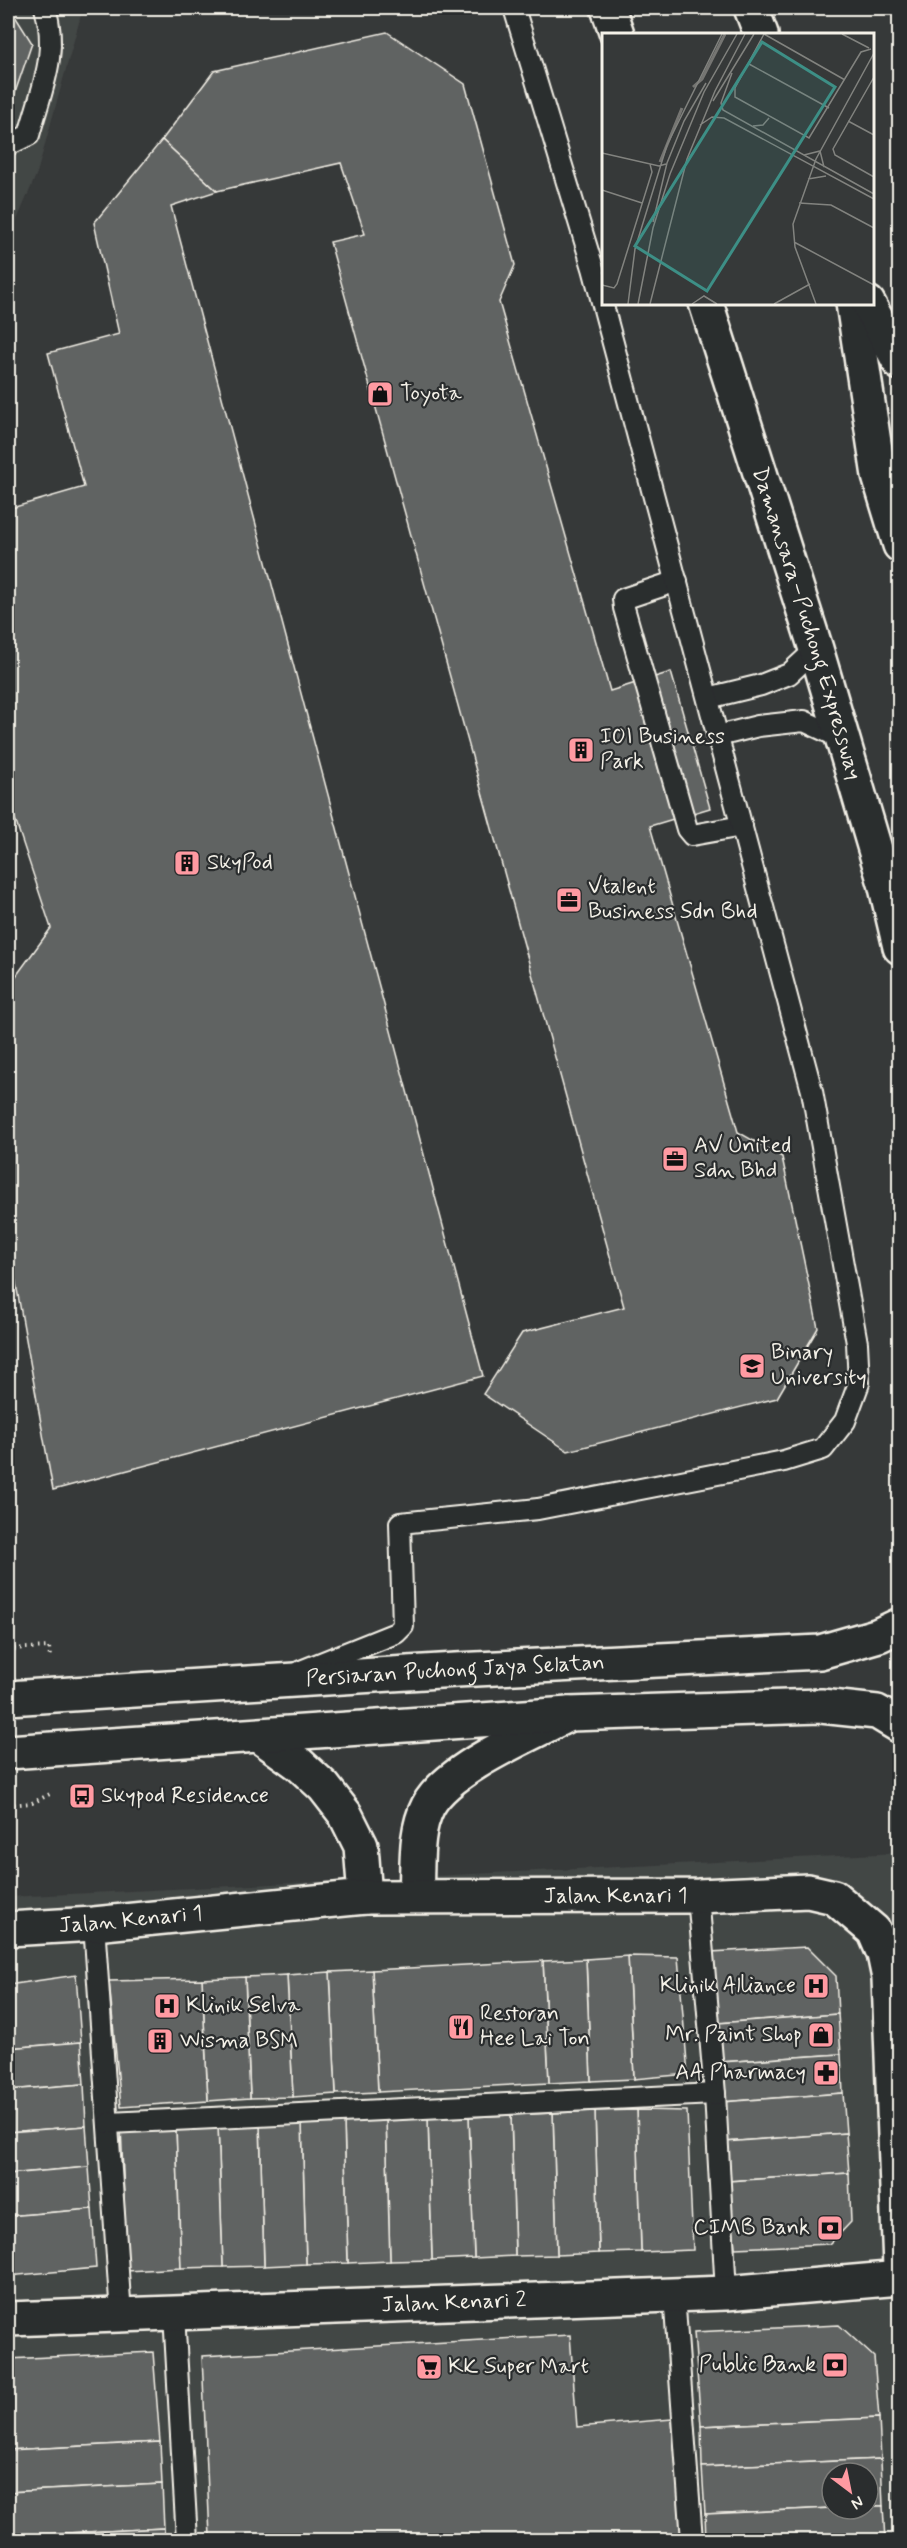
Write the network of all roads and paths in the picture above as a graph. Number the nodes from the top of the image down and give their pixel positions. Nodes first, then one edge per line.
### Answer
1 (45, 8) edge
2 (514, 8) edge
3 (608, 8) edge
4 (751, 8) edge
5 (616, 33) edge
6 (761, 33) edge
7 (8, 145) edge
8 (602, 302) edge
9 (603, 304) edge
10 (706, 304) edge
11 (853, 304) edge
12 (869, 304) edge
13 (900, 363) edge
14 (900, 545) edge
15 (677, 581) junction
16 (816, 649) junction
17 (708, 698) junction
18 (718, 736) junction
19 (843, 739) junction
20 (742, 826) junction
21 (900, 947) edge
22 (900, 1625) edge
23 (49, 1647) dead end
24 (8, 1649) edge
25 (276, 1680) junction
26 (8, 1698) edge
27 (569, 1714) junction
28 (900, 1725) edge
29 (260, 1736) junction
30 (8, 1752) edge
31 (52, 1793) dead end
32 (8, 1805) edge
33 (416, 1896) junction
34 (698, 1896) junction
35 (364, 1897) junction
36 (94, 1924) junction
37 (8, 1929) edge
38 (715, 2094) junction
39 (109, 2123) junction
40 (900, 2267) edge
41 (900, 2278) edge
42 (726, 2293) junction
43 (674, 2295) junction
44 (174, 2314) junction
45 (121, 2315) junction
46 (8, 2319) edge
47 (187, 2541) edge
48 (692, 2541) edge

1 - 7 lane
2 - 8 lane
3 - 5 main road
4 - 6 main road
9 - 15 lane
10 - 16 main road, Damansara–Puchong Expressway
11 - 14 main road
12 - 13 main road
15 - 17 lane
15 - 20 lane
16 - 17 lane
16 - 19 main road, Damansara–Puchong Expressway
17 - 18 lane
18 - 19 lane
18 - 20 lane
19 - 21 main road, Damansara–Puchong Expressway
20 - 25 lane
22 - 25 main road, Persiaran Puchong Jaya Selatan
23 - 24 path
25 - 26 main road, Persiaran Puchong Jaya Selatan
27 - 28 main road
27 - 29 main road
27 - 33 main road
29 - 30 main road
29 - 35 main road
31 - 32 path
33 - 34 main road, Jalan Kenari 1
33 - 35 main road, Jalan Kenari 1
34 - 38 lane
34 - 40 main road, Jalan Kenari 1
35 - 36 main road, Jalan Kenari 1
36 - 37 main road, Jalan Kenari 1
36 - 39 lane
38 - 39 lane
38 - 42 lane
39 - 45 lane
41 - 42 main road, Jalan Kenari 2
42 - 43 main road, Jalan Kenari 2
43 - 44 main road, Jalan Kenari 2
43 - 48 lane
44 - 45 main road, Jalan Kenari 2
44 - 47 lane
45 - 46 main road, Jalan Kenari 2

